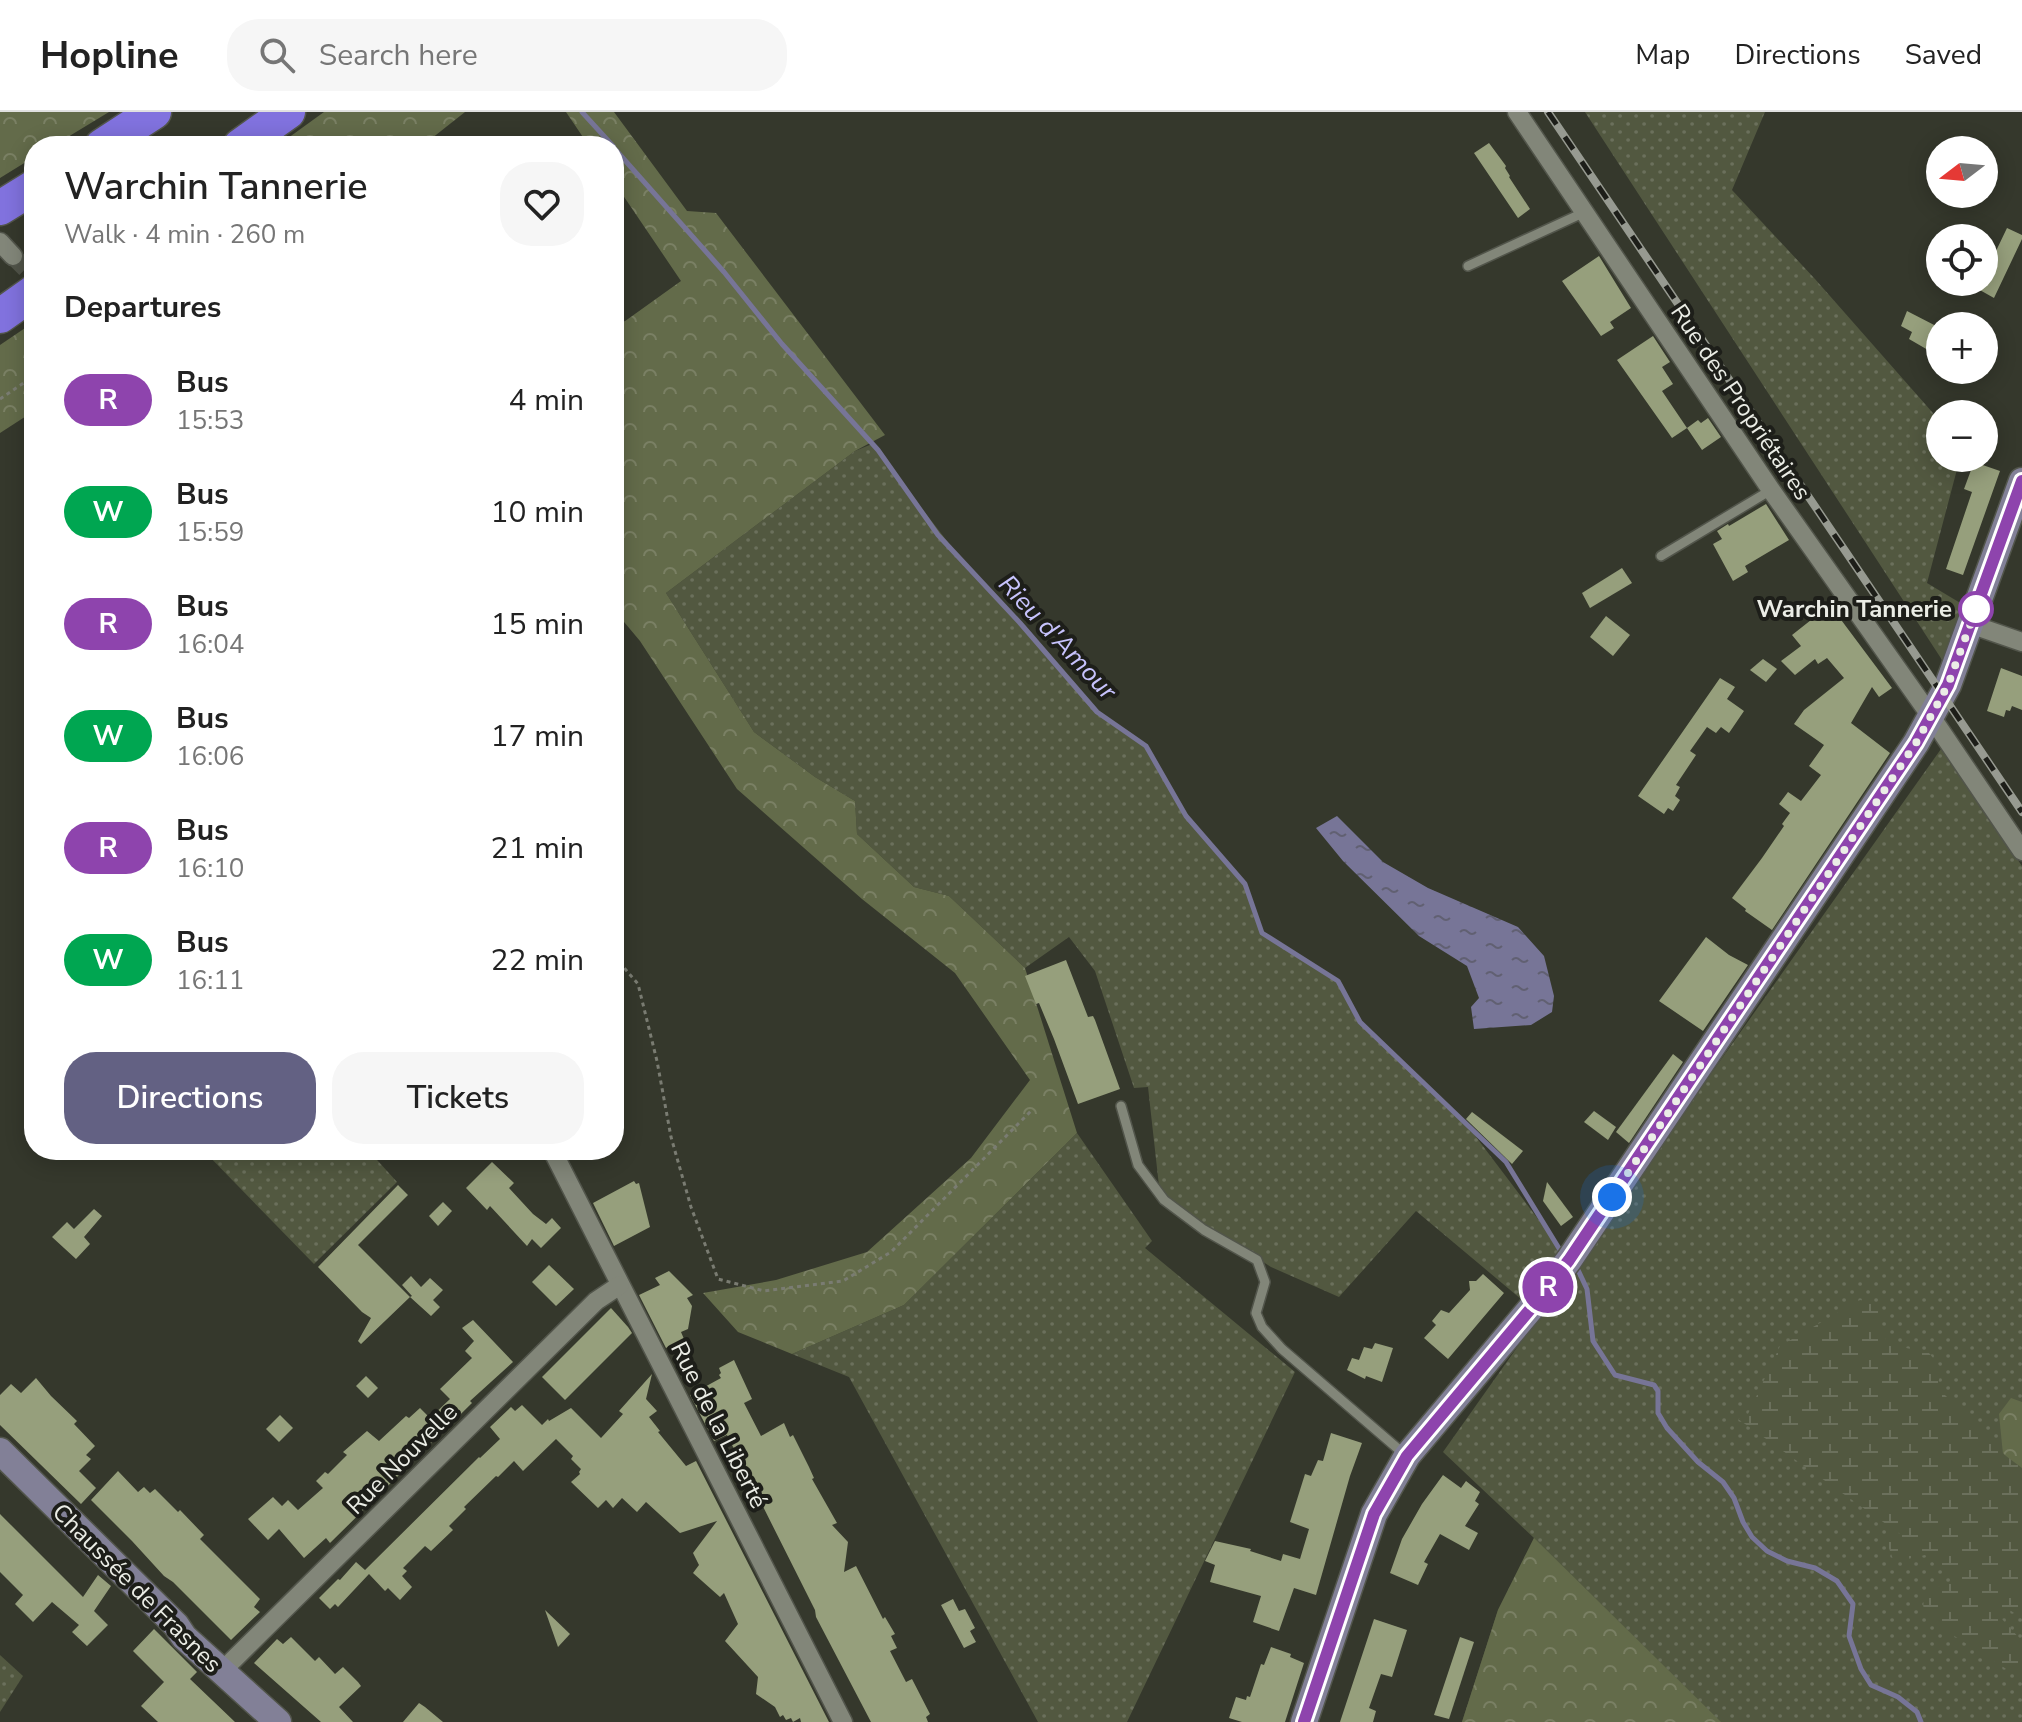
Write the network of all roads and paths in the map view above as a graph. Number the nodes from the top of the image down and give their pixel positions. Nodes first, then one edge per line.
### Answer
1 (154, 112) edge
2 (288, 112) edge
3 (1517, 112) edge
4 (117, 136) edge
5 (254, 136) edge
6 (24, 193) edge
7 (0, 208) edge
8 (1585, 212) junction
9 (1468, 266) dead end
10 (24, 299) edge
11 (0, 316) edge
12 (24, 383) edge
13 (0, 399) edge
14 (2022, 481) edge
15 (1771, 490) junction
16 (1661, 556) dead end
17 (1970, 624) junction
18 (2022, 642) edge
19 (1930, 715) junction
20 (2022, 851) edge
21 (624, 968) edge
22 (1121, 1106) dead end
23 (1031, 1111) dead end
24 (557, 1160) edge
25 (620, 1285) junction
26 (0, 1451) edge
27 (1407, 1456) junction
28 (221, 1672) junction
29 (278, 1722) edge
30 (843, 1722) edge
31 (1304, 1722) edge

1 - 4 highway
2 - 5 highway
3 - 8 street, Rue des Propriétaires
6 - 7 highway
8 - 9 lane
8 - 15 street, Rue des Propriétaires
10 - 11 highway
12 - 13 path
14 - 17 street
15 - 16 lane
15 - 19 street, Rue des Propriétaires
17 - 18 street
17 - 19 street
19 - 20 street, Rue des Propriétaires
19 - 27 street
21 - 23 path
22 - 27 lane
24 - 25 street, Rue de la Liberté
25 - 28 street, Rue Nouvelle
25 - 30 street, Rue de la Liberté
26 - 28 street, Chaussée de Frasnes
27 - 31 street
28 - 29 street, Chaussée de Frasnes

